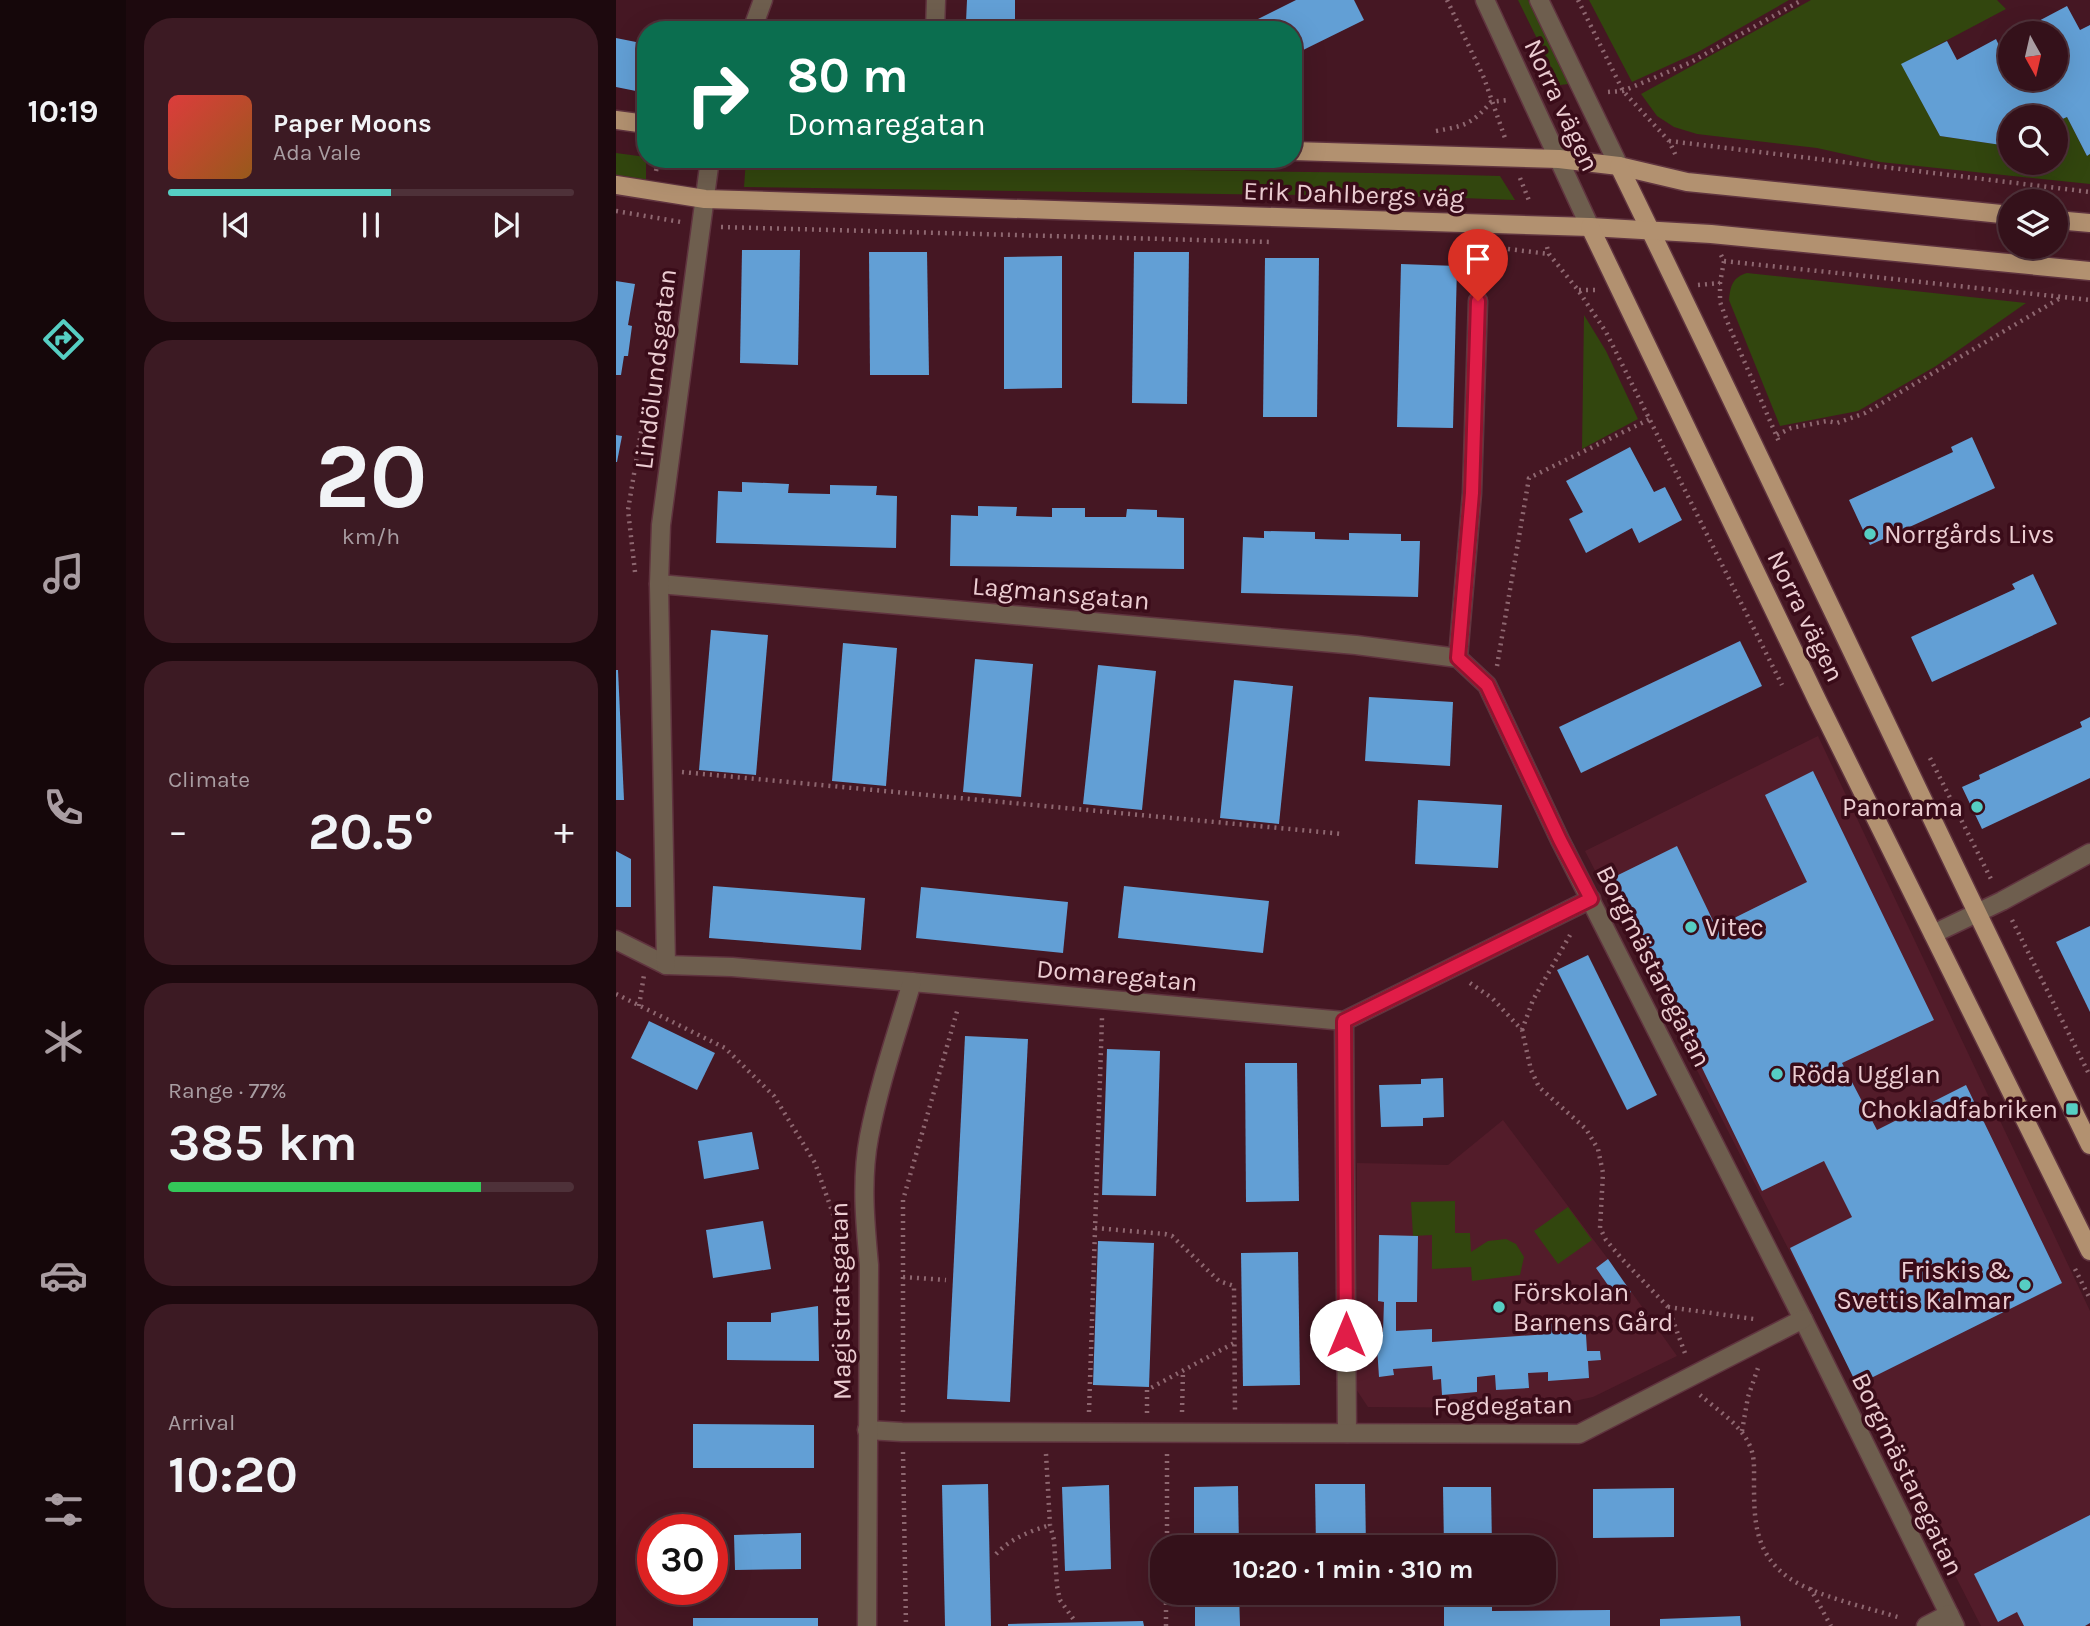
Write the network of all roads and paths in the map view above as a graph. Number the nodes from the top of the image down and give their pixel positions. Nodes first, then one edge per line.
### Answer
1 (763, 0) edge
2 (936, 0) edge
3 (1447, 0) edge
4 (1485, 0) edge
5 (1539, 0) edge
6 (1578, 0) edge
7 (1802, 0) edge
8 (755, 21) edge
9 (935, 21) edge
10 (1623, 91) junction
11 (1584, 94) junction
12 (1529, 99) junction
13 (1491, 102) junction
14 (616, 120) edge
15 (637, 123) edge
16 (1430, 132) dead end
17 (1302, 151) edge
18 (1559, 159) junction
19 (1619, 166) junction
20 (709, 168) edge
21 (616, 185) edge
22 (2090, 192) edge
23 (705, 199) junction
24 (616, 211) edge
25 (1998, 214) edge
26 (2068, 221) edge
27 (2090, 223) edge
28 (700, 226) junction
29 (1590, 227) junction
30 (1651, 231) junction
31 (1284, 242) dead end
32 (1476, 247) dead end
33 (1499, 248) dead end
34 (2090, 271) edge
35 (1720, 283) junction
36 (1678, 286) junction
37 (1621, 290) junction
38 (2063, 297) junction
39 (2090, 300) edge
40 (1478, 301) joint
41 (1650, 419) dead end
42 (1777, 435) junction
43 (1782, 446) dead end
44 (659, 584) junction
45 (1458, 658) junction
46 (1487, 685) junction
47 (1927, 751) dead end
48 (664, 770) junction
49 (1343, 834) dead end
50 (2090, 853) edge
51 (1591, 899) junction
52 (2002, 901) junction
53 (1976, 914) junction
54 (1572, 931) dead end
55 (1933, 934) junction
56 (616, 940) edge
57 (666, 965) junction
58 (1461, 976) dead end
59 (912, 982) junction
60 (964, 987) junction
61 (616, 994) edge
62 (1102, 1014) dead end
63 (1344, 1021) junction
64 (1522, 1030) junction
65 (2088, 1077) edge
66 (2090, 1145) edge
67 (1095, 1228) junction
68 (2090, 1251) edge
69 (844, 1252) dead end
70 (903, 1277) junction
71 (946, 1280) dead end
72 (1668, 1307) junction
73 (1803, 1319) junction
74 (1762, 1320) dead end
75 (1234, 1343) junction
76 (1686, 1358) dead end
77 (1760, 1362) dead end
78 (1183, 1370) junction
79 (1698, 1394) dead end
80 (1089, 1414) dead end
81 (1146, 1414) dead end
82 (1181, 1414) dead end
83 (1235, 1414) dead end
84 (867, 1430) junction
85 (902, 1432) junction
86 (1045, 1432) junction
87 (1167, 1432) junction
88 (1742, 1432) junction
89 (1347, 1433) junction
90 (1050, 1525) junction
91 (1167, 1535) edge
92 (996, 1554) dead end
93 (1810, 1588) junction
94 (1166, 1605) edge
95 (1900, 1618) dead end
96 (1074, 1620) dead end
97 (1952, 1620) edge
98 (867, 1626) edge
99 (906, 1626) edge
100 (1166, 1626) edge
101 (1831, 1626) edge
102 (1926, 1626) edge

1 - 8 street
2 - 9 street
3 - 13 path
4 - 12 street, Norra vägen
5 - 11 street, Norra vägen
6 - 10 path
7 - 10 path
10 - 11 path
10 - 22 path
11 - 19 street, Norra vägen
12 - 13 path
12 - 18 street, Norra vägen
13 - 16 path
14 - 15 main road
17 - 18 main road, Erik Dahlbergs väg
18 - 19 main road, Erik Dahlbergs väg
18 - 29 street, Norra vägen
19 - 25 main road, Erik Dahlbergs väg
19 - 30 main road, Norra vägen
20 - 23 street, Lindölundsgatan
21 - 23 main road, Erik Dahlbergs väg
23 - 28 street, Lindölundsgatan
23 - 29 main road, Erik Dahlbergs väg
24 - 28 path
26 - 27 main road
28 - 31 path
28 - 44 street, Lindölundsgatan
29 - 30 main road, Erik Dahlbergs väg
29 - 37 main road, Norra vägen
30 - 34 main road, Erik Dahlbergs väg
30 - 36 main road, Norra vägen
32 - 40 path
33 - 37 path
35 - 36 path
35 - 38 path
35 - 42 path
36 - 53 main road, Norra vägen
37 - 55 main road, Norra vägen
38 - 39 path
38 - 42 path
40 - 45 street
41 - 46 path
42 - 43 path
44 - 45 street, Lagmansgatan
44 - 48 street, Lindölundsgatan
45 - 46 street, Borgmästaregatan
46 - 51 street, Borgmästaregatan
47 - 52 path
48 - 49 path
48 - 57 street, Lindölundsgatan
50 - 52 street
51 - 63 street
51 - 73 street, Borgmästaregatan
52 - 53 street
52 - 65 path
53 - 55 street
53 - 66 main road, Norra vägen
54 - 64 path
55 - 68 main road, Norra vägen
56 - 57 street, Domaregatan
57 - 59 street, Domaregatan
58 - 64 path
59 - 60 street, Domaregatan
59 - 84 street, Magistratsgatan
60 - 63 street, Domaregatan
60 - 70 path
61 - 69 path
62 - 67 path
63 - 89 street
64 - 72 path
67 - 75 path
67 - 80 path
70 - 71 path
70 - 85 path
72 - 74 path
72 - 76 path
73 - 89 street, Fogdegatan
73 - 97 street, Borgmästaregatan
75 - 78 path
75 - 83 path
77 - 88 path
78 - 81 path
78 - 82 path
79 - 88 path
84 - 85 street, Fogdegatan
84 - 98 street, Magistratsgatan
85 - 86 street, Fogdegatan
85 - 99 path
86 - 87 street, Fogdegatan
86 - 90 path
87 - 89 street, Fogdegatan
87 - 91 path
88 - 93 path
90 - 92 path
90 - 96 path
93 - 95 path
93 - 101 path
94 - 100 path
97 - 102 street

